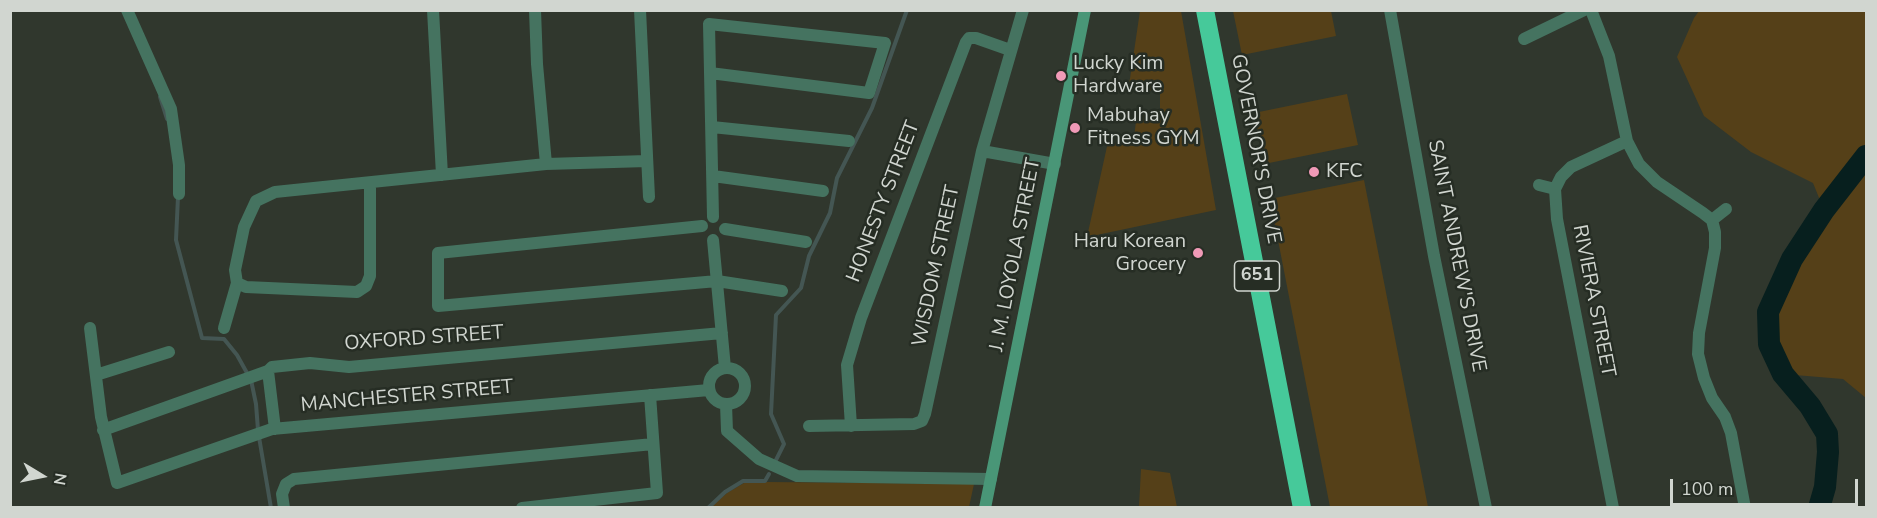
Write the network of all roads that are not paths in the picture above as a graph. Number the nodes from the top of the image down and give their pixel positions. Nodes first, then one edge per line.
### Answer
1 (127, 10) edge
2 (433, 10) edge
3 (535, 10) edge
4 (640, 10) edge
5 (1023, 10) edge
6 (1084, 10) edge
7 (1205, 10) edge
8 (1390, 10) edge
9 (1584, 10) edge
10 (1591, 10) edge
11 (1524, 39) dead end
12 (1010, 50) junction
13 (710, 73) junction
14 (712, 127) junction
15 (849, 141) dead end
16 (1627, 141) junction
17 (982, 151) junction
18 (647, 161) junction
19 (546, 164) junction
20 (1055, 164) junction
21 (442, 176) junction
22 (713, 176) junction
23 (370, 183) junction
24 (1539, 185) dead end
25 (1555, 189) junction
26 (823, 191) dead end
27 (179, 194) dead end
28 (649, 197) dead end
29 (1726, 209) dead end
30 (713, 217) junction
31 (1712, 220) junction
32 (702, 226) junction
33 (725, 229) junction
34 (713, 240) junction
35 (806, 242) dead end
36 (717, 281) junction
37 (237, 283) junction
38 (782, 291) dead end
39 (90, 328) dead end
40 (224, 328) dead end
41 (722, 333) junction
42 (169, 352) dead end
43 (725, 368) junction
44 (268, 371) junction
45 (96, 375) junction
46 (709, 390) junction
47 (650, 394) junction
48 (726, 404) junction
49 (809, 426) dead end
50 (851, 426) junction
51 (275, 429) junction
52 (103, 430) junction
53 (653, 444) junction
54 (991, 479) junction
55 (631, 502) edge
56 (284, 507) edge
57 (522, 507) edge
58 (985, 507) edge
59 (1302, 507) edge
60 (1486, 507) edge
61 (1613, 507) edge
62 (1745, 507) edge

1 - 27 street
2 - 21 street
3 - 19 street
4 - 18 street
5 - 12 street, WISDOM STREET
6 - 20 main road, J. M. LOYOLA STREET
7 - 59 highway, GOVERNOR'S DRIVE / 651
8 - 60 street, SAINT ANDREW'S DRIVE
9 - 11 street
10 - 16 street
12 - 17 street, WISDOM STREET
12 - 50 street, HONESTY STREET
13 - 13 street
13 - 14 street
14 - 15 street
14 - 22 street
16 - 25 street
16 - 31 street
17 - 20 street
17 - 50 street, WISDOM STREET
18 - 19 street
18 - 28 street
19 - 21 street
20 - 54 main road, J. M. LOYOLA STREET
21 - 23 street
22 - 26 street
22 - 30 street
23 - 37 street
23 - 37 street
24 - 25 street
25 - 61 street, RIVIERA STREET
29 - 31 street
30 - 32 street
30 - 33 street
31 - 62 street
32 - 34 street
32 - 36 street
33 - 34 street
33 - 35 street
34 - 36 street
36 - 38 street
36 - 41 street
37 - 40 street
39 - 45 street
41 - 43 street
41 - 44 street, OXFORD STREET
42 - 45 street
43 - 46 street
43 - 48 street
44 - 51 street
44 - 52 street, OXFORD STREET
45 - 52 street
46 - 47 street, MANCHESTER STREET
46 - 48 street
47 - 51 street, MANCHESTER STREET
47 - 53 street
48 - 54 street
49 - 50 street, WISDOM STREET
51 - 52 street, MANCHESTER STREET
53 - 55 street
53 - 56 street
54 - 58 main road, J. M. LOYOLA STREET
55 - 57 street

